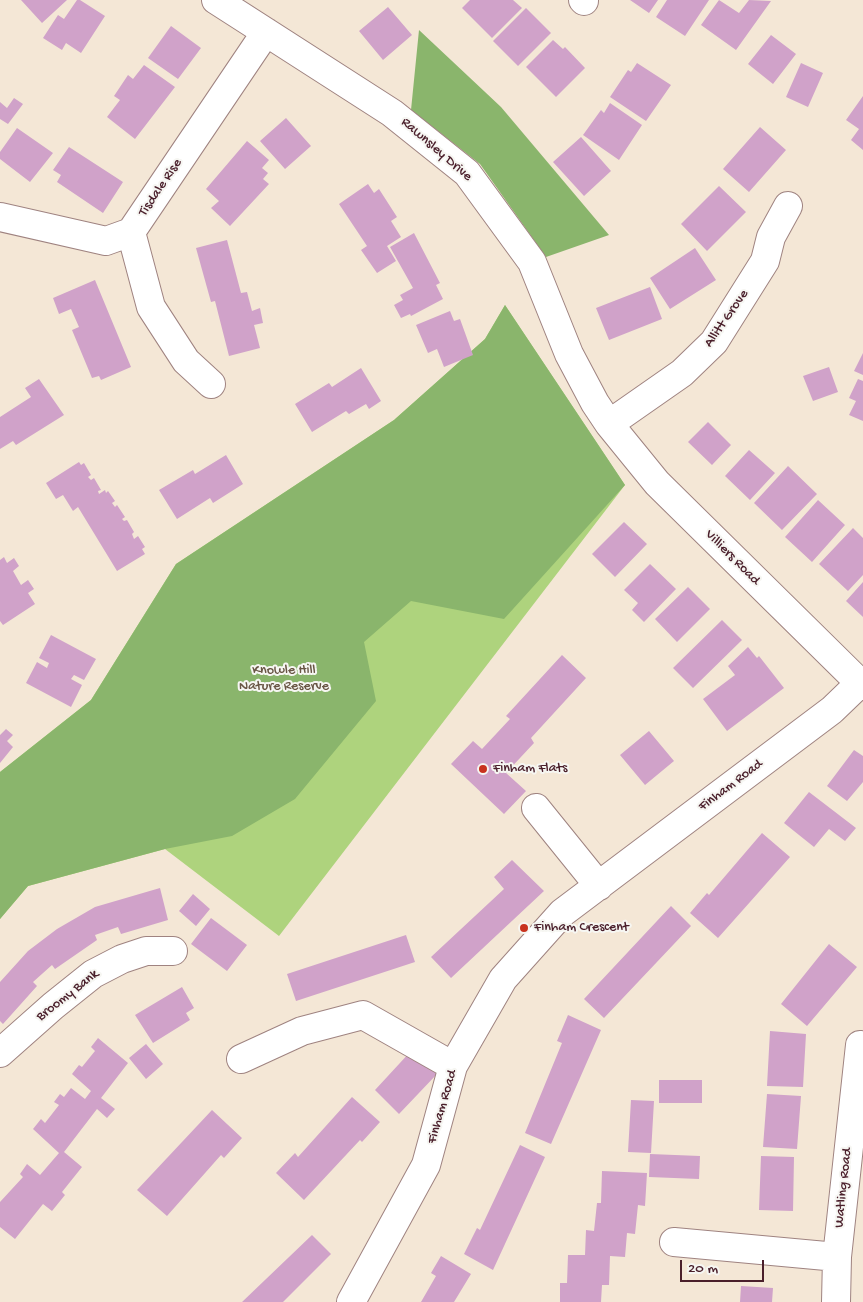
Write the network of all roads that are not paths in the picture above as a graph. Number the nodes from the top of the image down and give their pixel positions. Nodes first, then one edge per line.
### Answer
1 (216, 0) edge
2 (266, 32) junction
3 (788, 206) dead end
4 (0, 217) edge
5 (131, 232) junction
6 (211, 384) dead end
7 (609, 424) junction
8 (862, 685) edge
9 (536, 808) dead end
10 (600, 886) junction
11 (173, 951) dead end
12 (860, 1045) dead end
13 (0, 1053) edge
14 (241, 1059) dead end
15 (453, 1066) junction
16 (674, 1242) dead end
17 (837, 1258) junction
18 (351, 1302) edge
19 (836, 1302) edge

1 - 2 street, Rawnsley Drive
2 - 5 street, Tisdale Rise
2 - 7 street, Rawnsley Drive
3 - 7 street, Allitt Grove
4 - 5 street, Tisdale Rise
5 - 6 street
7 - 8 street, Villiers Road
8 - 10 street, Finham Road
9 - 10 street
10 - 15 street, Finham Road
11 - 13 street, Broomy Bank
12 - 17 street, Watling Road
14 - 15 street
15 - 18 street, Finham Road
16 - 17 street
17 - 19 street, Watling Road

